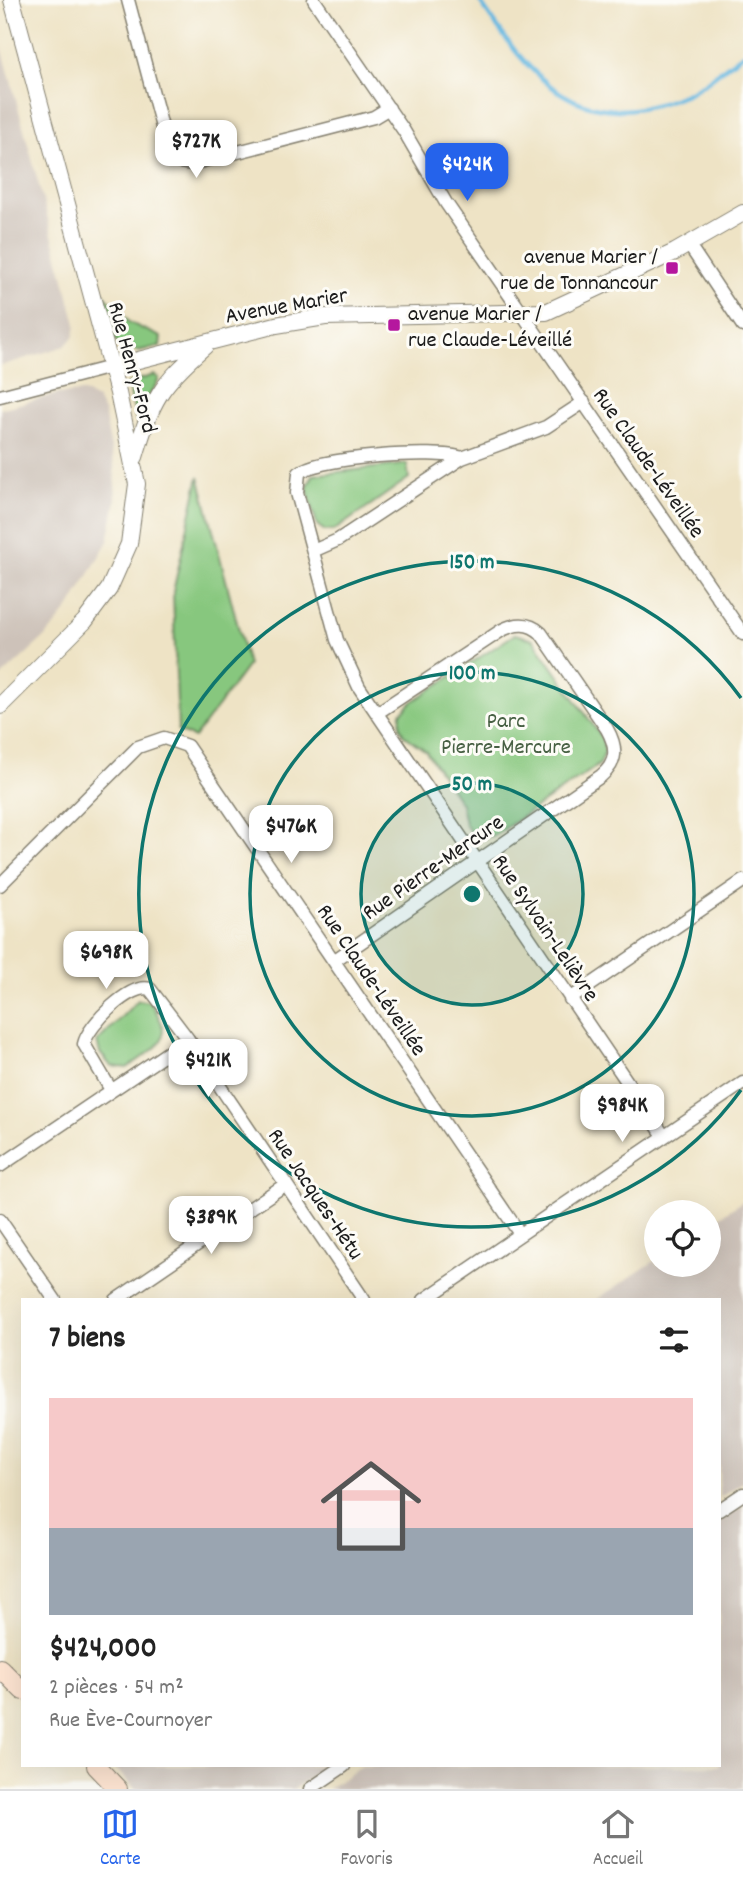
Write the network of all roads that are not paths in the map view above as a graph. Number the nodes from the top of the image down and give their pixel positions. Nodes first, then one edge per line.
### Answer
1 (12, 0) edge
2 (128, 0) edge
3 (314, 0) edge
4 (389, 108) junction
5 (743, 213) edge
6 (689, 245) junction
7 (524, 314) junction
8 (743, 326) edge
9 (209, 342) junction
10 (111, 367) junction
11 (0, 397) edge
12 (584, 402) junction
13 (462, 458) junction
14 (135, 459) junction
15 (313, 551) junction
16 (743, 634) edge
17 (0, 706) edge
18 (377, 713) junction
19 (477, 861) junction
20 (743, 881) edge
21 (0, 885) edge
22 (335, 960) junction
23 (570, 999) junction
24 (188, 1039) junction
25 (743, 1083) edge
26 (111, 1090) junction
27 (664, 1136) junction
28 (0, 1166) edge
29 (286, 1184) junction
30 (0, 1220) edge
31 (520, 1234) junction
32 (54, 1298) edge
33 (119, 1298) edge
34 (363, 1298) edge
35 (427, 1298) edge
36 (743, 1494) edge
37 (721, 1509) edge
38 (0, 1668) edge
39 (21, 1689) edge
40 (97, 1767) edge
41 (343, 1767) edge
42 (118, 1789) edge
43 (310, 1789) edge

1 - 10 street, Rue Henry-Ford
2 - 4 street
3 - 4 street, Rue Claude-Léveillée
4 - 7 street, Rue Claude-Léveillée
5 - 6 street, Avenue Marier
6 - 7 street, Avenue Marier
6 - 8 street
7 - 9 street, Avenue Marier
7 - 12 street, Rue Claude-Léveillée
9 - 10 street, Avenue Marier
9 - 14 street
10 - 11 street
10 - 14 street, Rue Henry-Ford
12 - 13 street, Rue Sylvain-Lelièvre
12 - 16 street, Rue Claude-Léveillée
13 - 15 street, Rue Sylvain-Lelièvre
13 - 15 street, Rue Sylvain-Lelièvre
14 - 17 street, Rue Henry-Ford
15 - 18 street, Rue Sylvain-Lelièvre
18 - 19 street, Rue Sylvain-Lelièvre
18 - 19 street, Rue Pierre-Mercure
19 - 22 street, Rue Pierre-Mercure
19 - 23 street, Rue Sylvain-Lelièvre
20 - 23 street
21 - 22 street, Rue Claude-Léveillée
22 - 31 street, Rue Claude-Léveillée
23 - 27 street, Rue Sylvain-Lelièvre
24 - 26 street
24 - 26 street, Rue Jacques-Hétu
24 - 29 street, Rue Jacques-Hétu
25 - 27 street
26 - 28 street
27 - 31 street
29 - 33 street
29 - 34 street, Rue Jacques-Hétu
30 - 32 street
31 - 35 street
36 - 37 street
38 - 39 main road
40 - 42 main road
41 - 43 street

